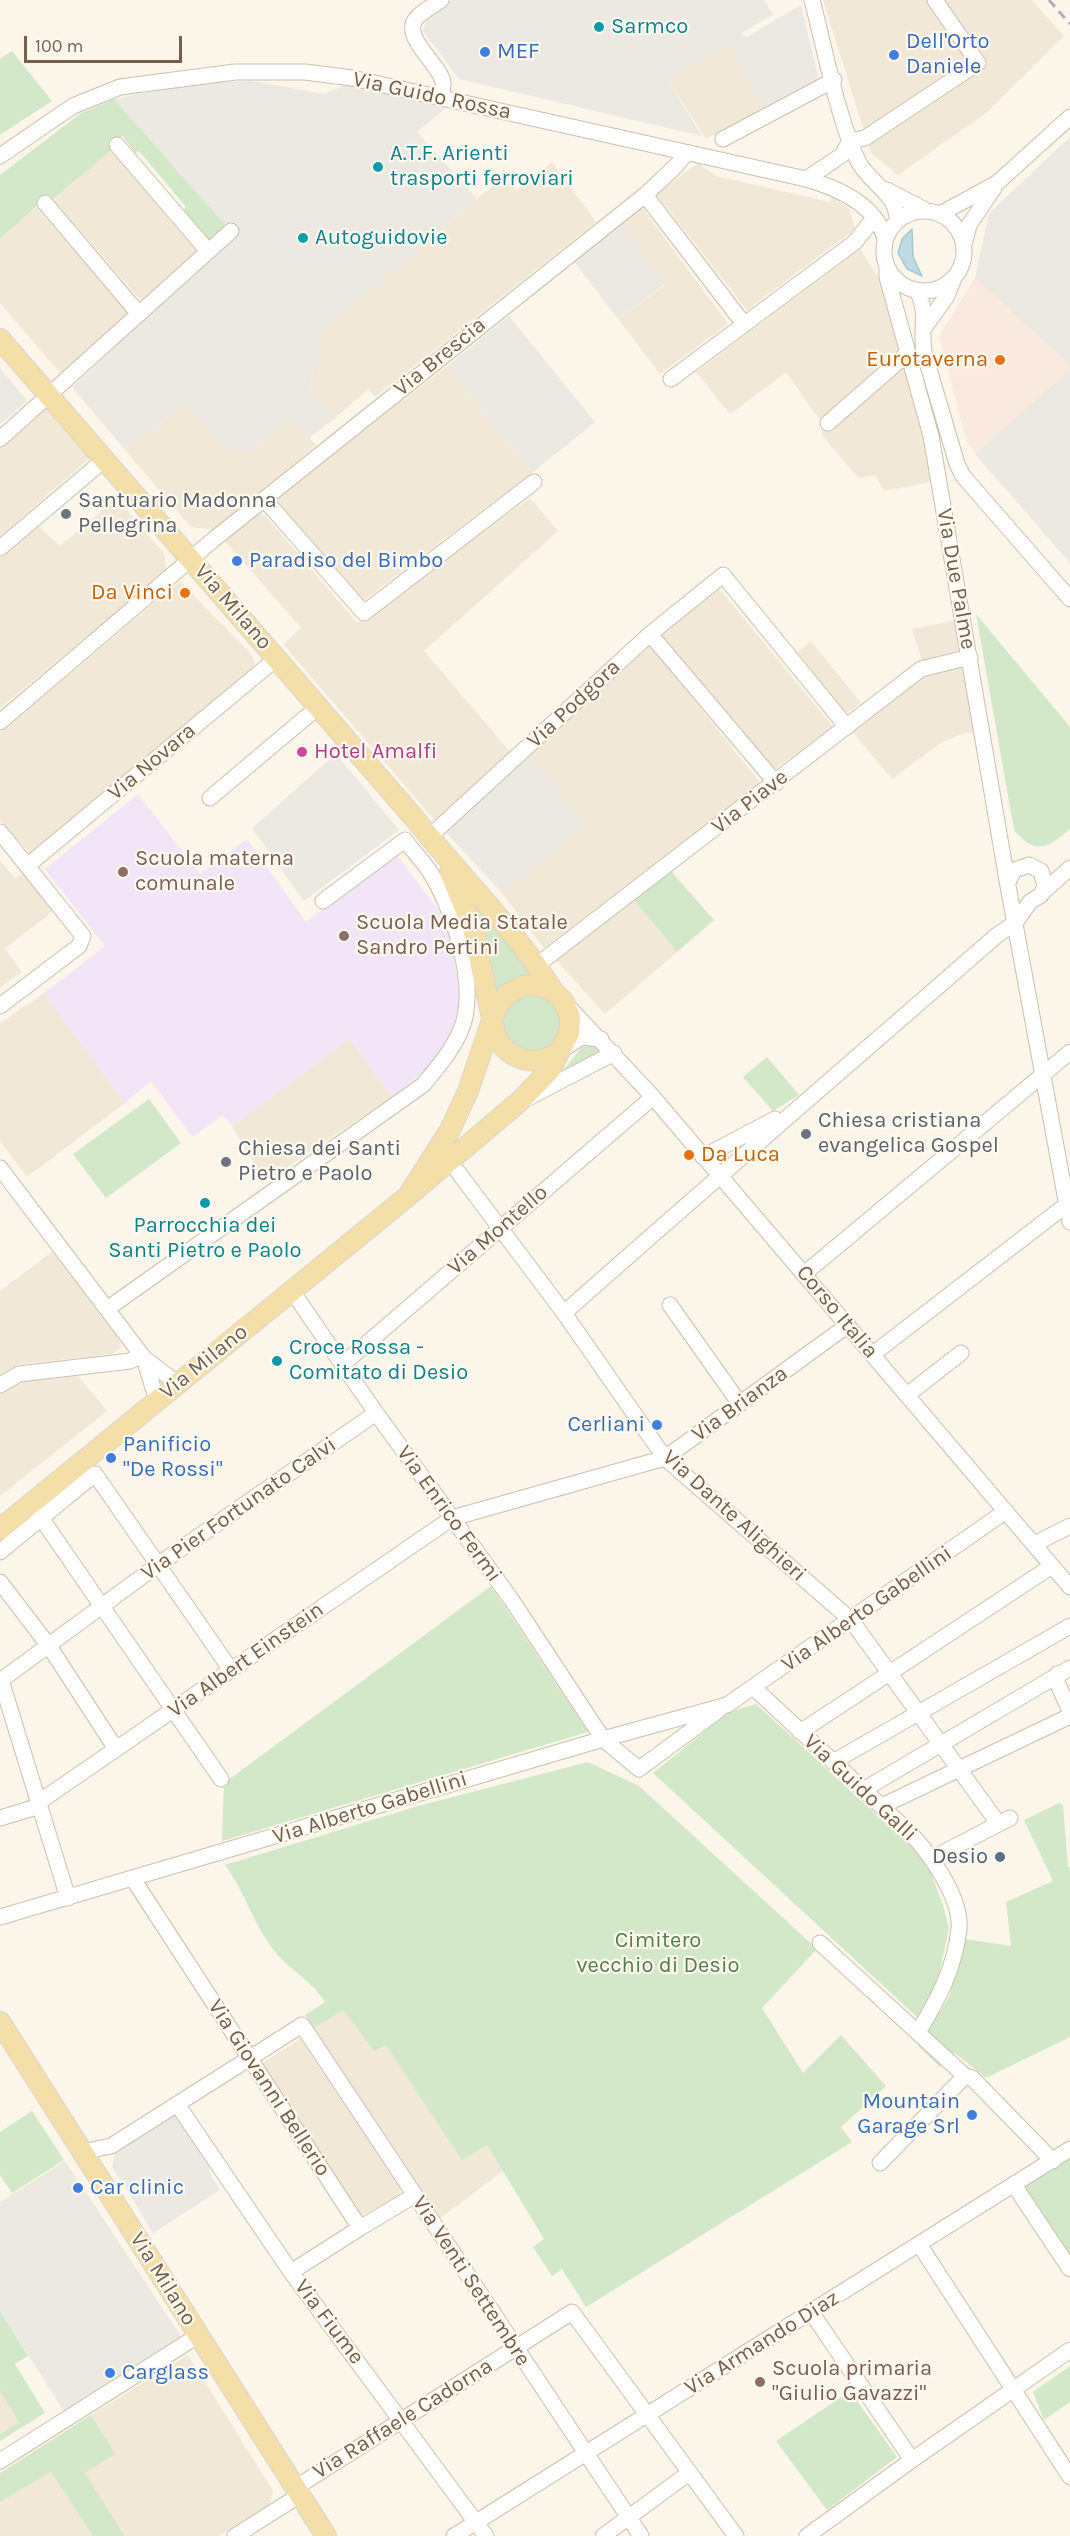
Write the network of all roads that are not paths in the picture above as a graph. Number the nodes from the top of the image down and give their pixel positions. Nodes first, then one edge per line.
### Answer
1 (441, 0) edge
2 (812, 0) edge
3 (935, 0) edge
4 (834, 80) junction
5 (440, 97) junction
6 (1070, 117) edge
7 (723, 139) dead end
8 (850, 141) junction
9 (117, 145) dead end
10 (686, 153) junction
11 (0, 156) edge
12 (806, 179) junction
13 (998, 183) junction
14 (878, 186) junction
15 (645, 195) junction
16 (45, 203) dead end
17 (932, 212) junction
18 (871, 215) junction
19 (896, 222) junction
20 (231, 231) dead end
21 (855, 242) junction
22 (885, 242) junction
23 (964, 244) junction
24 (208, 251) junction
25 (887, 267) junction
26 (954, 278) junction
27 (914, 290) junction
28 (897, 312) junction
29 (139, 314) junction
30 (744, 324) junction
31 (924, 328) junction
32 (0, 339) edge
33 (908, 353) junction
34 (671, 379) dead end
35 (50, 396) junction
36 (828, 423) dead end
37 (0, 439) edge
38 (104, 460) junction
39 (534, 482) dead end
40 (264, 499) junction
41 (0, 548) edge
42 (191, 559) junction
43 (1070, 599) edge
44 (650, 634) junction
45 (970, 657) junction
46 (277, 658) junction
47 (318, 707) junction
48 (0, 722) edge
49 (847, 727) junction
50 (776, 783) junction
51 (210, 798) dead end
52 (0, 832) edge
53 (434, 844) junction
54 (1002, 848) junction
55 (27, 866) junction
56 (1020, 866) junction
57 (1041, 871) junction
58 (1066, 872) edge
59 (1009, 886) junction
60 (1043, 892) junction
61 (323, 901) dead end
62 (1030, 902) junction
63 (1016, 923) junction
64 (537, 965) junction
65 (558, 996) junction
66 (0, 1006) edge
67 (493, 1021) junction
68 (601, 1039) junction
69 (559, 1052) junction
70 (1070, 1052) edge
71 (614, 1053) junction
72 (1044, 1074) junction
73 (653, 1097) junction
74 (809, 1100) junction
75 (517, 1104) junction
76 (703, 1157) junction
77 (0, 1168) edge
78 (458, 1172) dead end
79 (719, 1175) junction
80 (408, 1196) junction
81 (1068, 1203) edge
82 (1070, 1222) edge
83 (501, 1228) junction
84 (804, 1274) junction
85 (291, 1291) junction
86 (670, 1305) dead end
87 (107, 1310) junction
88 (564, 1313) junction
89 (848, 1325) junction
90 (961, 1353) dead end
91 (873, 1354) junction
92 (143, 1357) junction
93 (343, 1364) junction
94 (0, 1384) edge
95 (178, 1384) junction
96 (907, 1395) junction
97 (157, 1401) junction
98 (740, 1404) junction
99 (376, 1413) junction
100 (666, 1458) junction
101 (36, 1511) junction
102 (1006, 1511) junction
103 (452, 1518) junction
104 (1070, 1526) edge
105 (0, 1529) edge
106 (1034, 1544) junction
107 (0, 1552) edge
108 (159, 1564) junction
109 (1053, 1566) junction
110 (0, 1582) edge
111 (1070, 1587) edge
112 (102, 1606) junction
113 (851, 1620) junction
114 (1070, 1626) edge
115 (49, 1646) junction
116 (231, 1670) junction
117 (1064, 1671) edge
118 (890, 1674) junction
119 (1, 1680) edge
120 (754, 1688) junction
121 (727, 1705) junction
122 (173, 1710) junction
123 (1070, 1711) edge
124 (917, 1714) junction
125 (1070, 1716) edge
126 (800, 1732) junction
127 (603, 1739) junction
128 (939, 1744) junction
129 (116, 1749) junction
130 (833, 1762) junction
131 (957, 1768) junction
132 (639, 1769) joint
133 (221, 1779) dead end
134 (863, 1790) junction
135 (40, 1804) junction
136 (882, 1806) junction
137 (0, 1818) edge
138 (933, 1858) junction
139 (133, 1879) junction
140 (68, 1898) junction
141 (5, 1918) edge
142 (820, 1943) dead end
143 (0, 2022) edge
144 (918, 2032) junction
145 (249, 2058) junction
146 (965, 2076) junction
147 (177, 2103) junction
148 (1070, 2149) edge
149 (87, 2160) junction
150 (1053, 2161) junction
151 (880, 2163) dead end
152 (1014, 2185) junction
153 (415, 2195) junction
154 (360, 2228) junction
155 (919, 2244) junction
156 (1070, 2269) edge
157 (291, 2272) junction
158 (811, 2312) junction
159 (199, 2335) junction
160 (515, 2348) junction
161 (1070, 2350) edge
162 (1013, 2390) junction
163 (647, 2415) junction
164 (401, 2420) junction
165 (586, 2453) junction
166 (912, 2460) junction
167 (0, 2461) edge
168 (689, 2473) junction
169 (1070, 2477) edge
170 (297, 2491) junction
171 (629, 2518) junction
172 (476, 2522) junction
173 (235, 2536) edge
174 (326, 2536) edge
175 (454, 2536) edge
176 (486, 2536) edge
177 (603, 2536) edge
178 (641, 2536) edge
179 (736, 2536) edge
180 (807, 2536) edge

1 - 5 street
2 - 4 street
3 - 8 street
4 - 7 street
4 - 8 street
5 - 10 street, Via Guido Rossa
5 - 11 street, Via Guido Rossa
6 - 13 street
8 - 12 street
8 - 14 street
9 - 24 street
10 - 12 street, Via Guido Rossa
10 - 15 street, Via Brescia
12 - 18 street, Via Guido Rossa
13 - 17 street
13 - 23 street
14 - 17 street
14 - 19 street
15 - 30 street
15 - 40 street, Via Brescia
16 - 29 street
17 - 19 street
17 - 23 street
18 - 19 street, Via Guido Rossa
18 - 21 street
18 - 22 street, Via Guido Rossa
19 - 22 street
20 - 24 street
21 - 22 street
21 - 30 street
22 - 25 street
23 - 26 street
24 - 29 street
25 - 27 street
25 - 28 street, Via Due Palme
26 - 27 street
26 - 31 street
27 - 28 street
27 - 31 street
28 - 33 street, Via Due Palme
29 - 35 street
30 - 34 street
31 - 43 street
32 - 35 main road, Via Milano
33 - 36 street
33 - 45 street, Via Due Palme
35 - 37 street
35 - 38 main road, Via Milano
38 - 41 street
38 - 42 main road, Via Milano
39 - 40 street
40 - 42 street, Via Brescia
42 - 46 main road, Via Milano
42 - 48 street, Via Brescia
44 - 49 street, Via Podgora
44 - 50 street
44 - 53 street, Via Podgora
45 - 49 street, Via Piave
45 - 54 street, Via Due Palme
46 - 47 main road, Via Milano
46 - 55 street, Via Novara
47 - 51 street
47 - 53 main road, Via Milano
49 - 50 street, Via Piave
50 - 64 street, Via Piave
52 - 55 street
53 - 64 main road, Via Milano
53 - 67 main road, Via Milano
54 - 56 street
54 - 59 street, Via Due Palme
55 - 66 street
56 - 57 street
56 - 59 street
57 - 58 street
57 - 60 street
58 - 60 street
59 - 62 street
59 - 63 street, Via Due Palme
60 - 62 street
61 - 87 street
62 - 63 street
63 - 72 street, Via Due Palme
63 - 74 street
64 - 65 main road, Via Milano
65 - 67 main road
65 - 68 street, Corso Italia
65 - 69 main road
67 - 69 main road
67 - 80 main road, Via Milano
68 - 69 street
68 - 71 street, Corso Italia
69 - 75 main road, Via Milano
70 - 72 street
71 - 73 street, Corso Italia
71 - 75 street
72 - 81 street, Via Due Palme
72 - 84 street
73 - 76 street, Corso Italia
73 - 83 street, Via Montello
74 - 76 street
74 - 79 street
75 - 80 main road, Via Milano
76 - 79 street, Corso Italia
77 - 87 street
78 - 83 street, Via Dante Alighieri
79 - 84 street, Corso Italia
79 - 88 street
80 - 85 main road, Via Milano
81 - 82 street, Via Due Palme
81 - 91 street
83 - 88 street, Via Dante Alighieri
83 - 93 street, Via Montello
84 - 89 street, Corso Italia
85 - 93 street, Via Enrico Fermi
85 - 95 main road, Via Milano
86 - 98 street
87 - 92 street
88 - 100 street, Via Dante Alighieri
89 - 91 street, Corso Italia
89 - 98 street, Via Brianza
90 - 96 street
91 - 96 street, Corso Italia
92 - 94 street
92 - 95 street
92 - 97 street
93 - 99 street, Via Enrico Fermi
95 - 97 main road, Via Milano
96 - 102 street, Corso Italia
97 - 101 main road, Via Milano
98 - 100 street, Via Brianza
99 - 103 street, Via Enrico Fermi
99 - 108 street, Via Pier Fortunato Calvi
100 - 103 street, Via Brianza
100 - 113 street, Via Dante Alighieri
101 - 105 main road, Via Milano
101 - 107 street
101 - 108 street
101 - 112 street
102 - 106 street, Corso Italia
102 - 113 street, Via Alberto Gabellini
103 - 116 street, Via Albert Einstein
103 - 127 street, Via Enrico Fermi
104 - 106 street
106 - 109 street, Corso Italia
108 - 112 street, Via Pier Fortunato Calvi
108 - 116 street
109 - 111 street, Corso Italia
109 - 118 street
110 - 115 street
112 - 115 street, Via Pier Fortunato Calvi
112 - 122 street
113 - 118 street, Via Dante Alighieri
113 - 120 street, Via Alberto Gabellini
114 - 124 street
115 - 119 street, Via Pier Fortunato Calvi
115 - 129 street
116 - 122 street, Via Albert Einstein
117 - 123 street
117 - 128 street
118 - 124 street, Via Dante Alighieri
118 - 126 street
119 - 135 street
120 - 121 street, Via Alberto Gabellini
120 - 126 street, Via Guido Galli
121 - 127 street, Via Alberto Gabellini
121 - 132 street, Via Alberto Gabellini
122 - 129 street, Via Albert Einstein
122 - 133 street
124 - 128 street, Via Dante Alighieri
124 - 130 street
125 - 131 street
126 - 130 street, Via Guido Galli
127 - 132 street, Via Enrico Fermi
127 - 139 street, Via Alberto Gabellini
128 - 131 street, Via Dante Alighieri
128 - 134 street
129 - 135 street, Via Albert Einstein
130 - 134 street, Via Guido Galli
131 - 136 street
131 - 138 street, Via Dante Alighieri
134 - 136 street, Via Guido Galli
135 - 137 street, Via Albert Einstein
135 - 140 street
136 - 138 street, Via Guido Galli
138 - 144 street, Via Guido Galli
139 - 140 street, Via Alberto Gabellini
139 - 145 street, Via Giovanni Bellerio
140 - 141 street, Via Alberto Gabellini
142 - 144 street
143 - 149 main road, Via Milano
144 - 146 street
145 - 147 street
145 - 153 street, Via Venti Settembre
145 - 154 street, Via Giovanni Bellerio
146 - 150 street
146 - 151 street
147 - 149 street
147 - 157 street, Via Fiume
148 - 150 street, Via Armando Diaz
149 - 159 main road, Via Milano
150 - 152 street, Via Armando Diaz
152 - 155 street, Via Armando Diaz
152 - 156 street
153 - 154 street
153 - 160 street, Via Venti Settembre
154 - 157 street
155 - 158 street, Via Armando Diaz
155 - 162 street
157 - 164 street, Via Fiume
158 - 163 street, Via Armando Diaz
158 - 166 street
159 - 167 street
159 - 170 main road, Via Milano
160 - 163 street, Via Raffaele Cadorna
160 - 164 street, Via Raffaele Cadorna
160 - 165 street, Via Venti Settembre
161 - 162 street
162 - 166 street
162 - 169 street
163 - 165 street, Via Armando Diaz
163 - 168 street
164 - 170 street, Via Raffaele Cadorna
164 - 172 street, Via Fiume
165 - 171 street, Via Venti Settembre
165 - 172 street, Via Armando Diaz
166 - 180 street
168 - 171 street
168 - 179 street
170 - 173 street, Via Raffaele Cadorna
170 - 174 main road, Via Milano
171 - 177 street
171 - 178 street, Via Venti Settembre
172 - 175 street, Via Armando Diaz
172 - 176 street, Via Fiume

